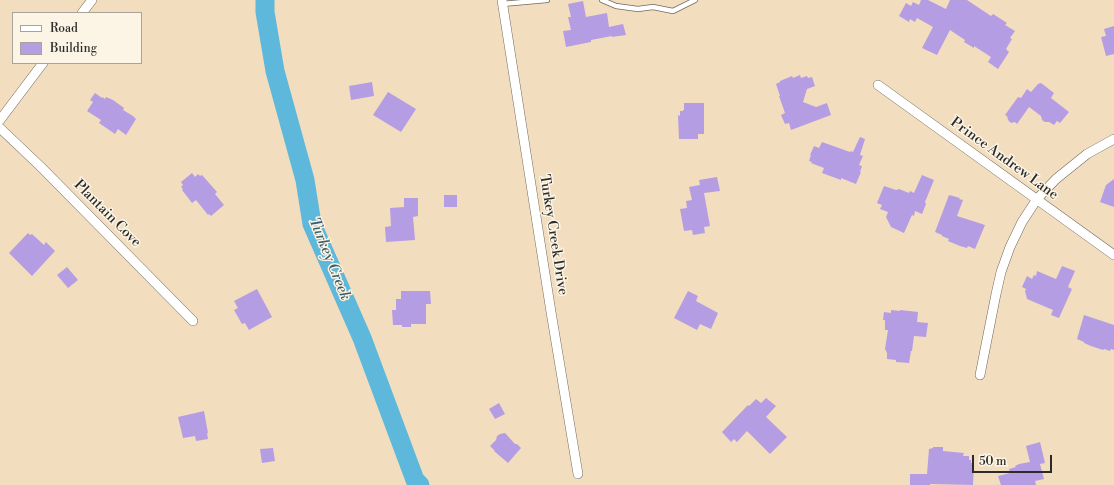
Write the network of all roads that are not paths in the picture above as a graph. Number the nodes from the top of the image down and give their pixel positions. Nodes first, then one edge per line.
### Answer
1 (92, 0) edge
2 (547, 0) edge
3 (602, 0) edge
4 (695, 0) edge
5 (502, 2) edge
6 (83, 12) edge
7 (43, 64) edge
8 (878, 85) dead end
9 (0, 120) edge
10 (0, 128) edge
11 (1114, 139) edge
12 (1037, 199) junction
13 (1114, 255) edge
14 (193, 321) dead end
15 (980, 375) dead end
16 (578, 474) dead end

1 - 6 street
2 - 5 lane
3 - 4 lane
5 - 16 street, Turkey Creek Drive
7 - 9 street
8 - 12 street, Prince Andrew Lane
10 - 14 street, Plantain Cove
11 - 12 street
12 - 13 street, Prince Andrew Lane
12 - 15 street

